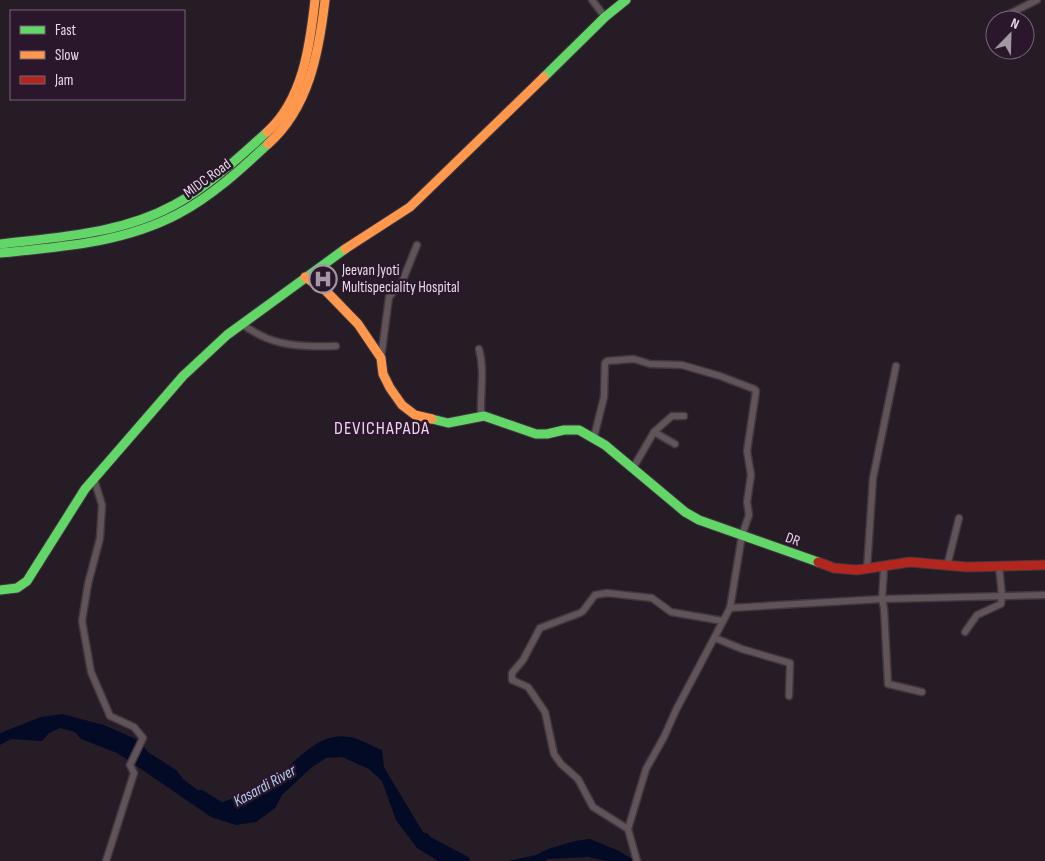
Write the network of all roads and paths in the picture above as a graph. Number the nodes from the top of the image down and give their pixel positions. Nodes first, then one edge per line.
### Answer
1 (315, 0) edge
2 (325, 0) edge
3 (592, 0) edge
4 (626, 0) edge
5 (1037, 0) edge
6 (1017, 10) edge
7 (605, 17) junction
8 (0, 244) edge
9 (417, 245) dead end
10 (0, 253) edge
11 (305, 277) junction
12 (241, 324) junction
13 (336, 346) dead end
14 (479, 349) dead end
15 (381, 358) junction
16 (896, 366) dead end
17 (481, 416) junction
18 (684, 416) dead end
19 (654, 432) junction
20 (594, 437) junction
21 (675, 444) dead end
22 (633, 468) junction
23 (94, 479) junction
24 (959, 518) dead end
25 (742, 536) junction
26 (1045, 565) edge
27 (947, 566) junction
28 (999, 566) junction
29 (884, 567) junction
30 (867, 569) junction
31 (0, 590) edge
32 (1045, 595) edge
33 (1002, 596) junction
34 (882, 599) junction
35 (730, 608) junction
36 (723, 621) junction
37 (965, 632) dead end
38 (715, 638) junction
39 (922, 692) dead end
40 (789, 696) dead end
41 (628, 829) junction
42 (106, 861) edge
43 (637, 861) edge

1 - 8 main road, MIDC Road
2 - 10 main road, MIDC Road
3 - 7 street
4 - 7 main road
5 - 6 street
7 - 11 main road
9 - 15 street
11 - 12 main road
11 - 15 main road
12 - 13 street
12 - 23 main road
14 - 17 street
15 - 17 main road
16 - 30 street
17 - 20 main road, DR
18 - 19 street
19 - 21 street
19 - 22 street
20 - 22 main road, DR
20 - 25 street
22 - 25 main road, DR
23 - 31 main road
23 - 42 street
24 - 27 street
25 - 30 main road, DR
25 - 35 street
26 - 28 main road, DR
27 - 28 main road, DR
27 - 29 main road, DR
28 - 33 street
29 - 30 main road, DR
29 - 34 street
32 - 33 street
33 - 34 street
33 - 37 street
34 - 35 street
34 - 39 street
35 - 36 street
36 - 38 street
36 - 41 street
38 - 40 street
38 - 41 street
41 - 43 street

